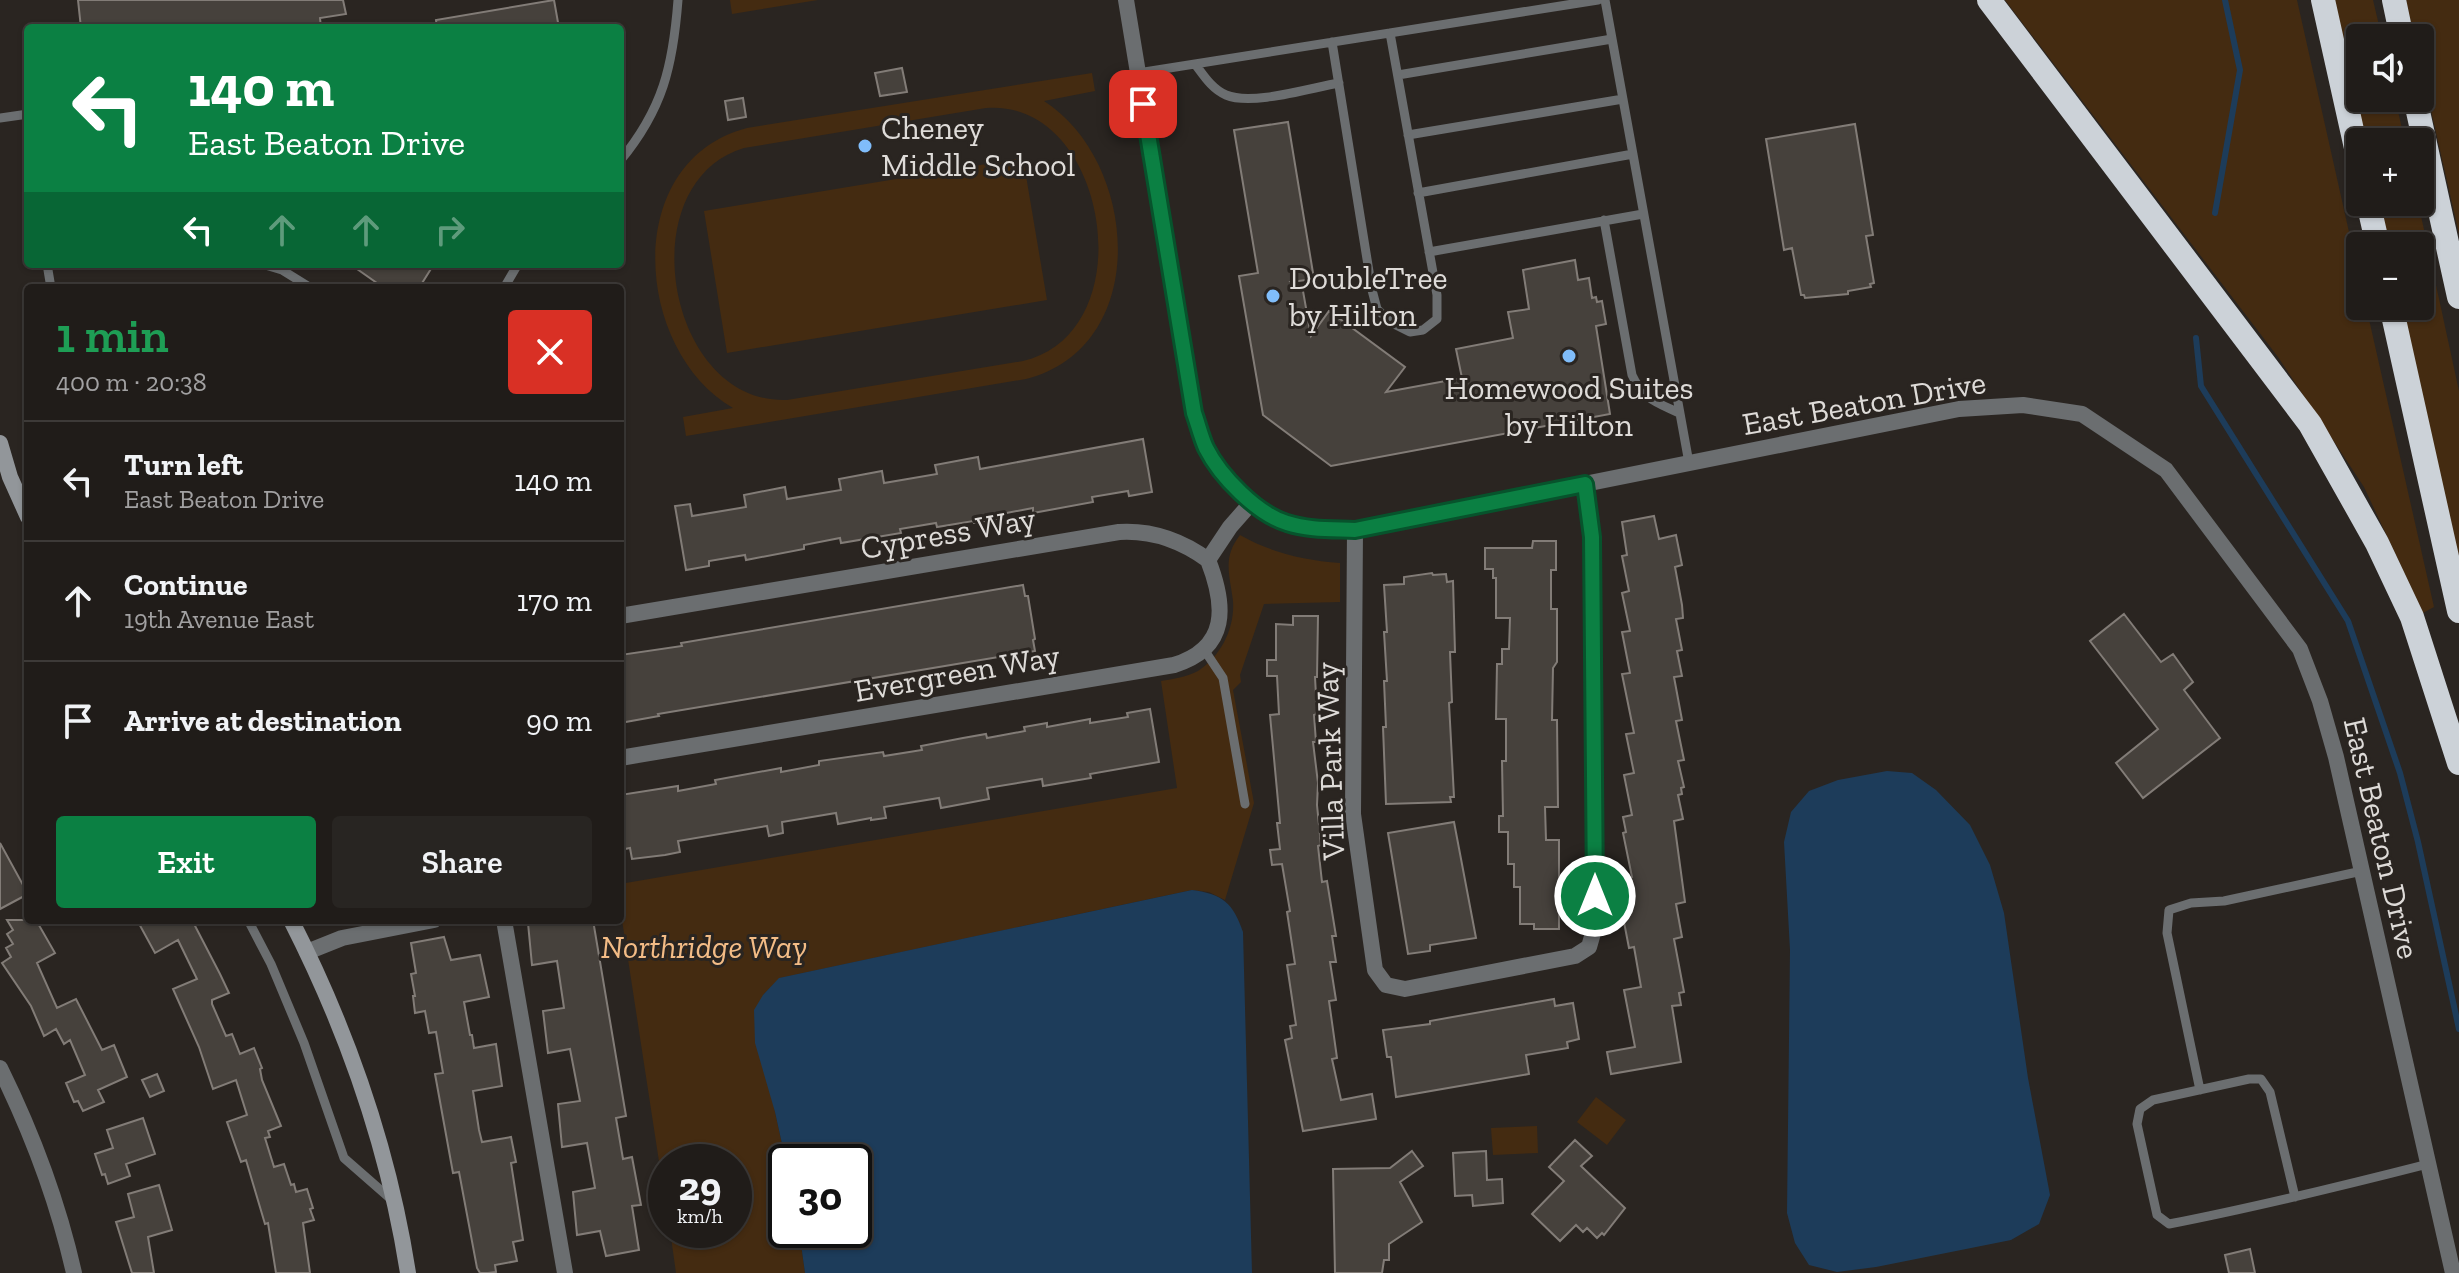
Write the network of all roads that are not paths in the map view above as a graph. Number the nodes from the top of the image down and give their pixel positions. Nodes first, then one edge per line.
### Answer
1 (678, 0) edge
2 (1126, 0) edge
3 (1598, 0) edge
4 (1605, 0) edge
5 (1989, 0) edge
6 (2323, 0) edge
7 (2394, 0) edge
8 (2399, 24) edge
9 (1390, 33) junction
10 (1612, 39) junction
11 (1332, 42) junction
12 (1195, 64) junction
13 (1138, 73) junction
14 (1398, 75) junction
15 (1339, 83) junction
16 (1623, 99) junction
17 (2418, 112) edge
18 (24, 115) edge
19 (0, 118) edge
20 (2352, 128) edge
21 (1408, 135) junction
22 (1633, 154) junction
23 (624, 156) edge
24 (1418, 193) junction
25 (1643, 214) junction
26 (1604, 220) junction
27 (1429, 252) junction
28 (275, 268) edge
29 (305, 284) edge
30 (2459, 297) edge
31 (2394, 320) edge
32 (1679, 413) junction
33 (0, 443) edge
34 (1689, 463) junction
35 (1585, 484) junction
36 (1252, 502) junction
37 (24, 508) edge
38 (1355, 530) junction
39 (1208, 560) junction
40 (2459, 611) edge
41 (624, 615) edge
42 (1205, 651) junction
43 (624, 757) edge
44 (2459, 763) edge
45 (1245, 804) dead end
46 (2362, 871) junction
47 (250, 924) edge
48 (293, 924) edge
49 (414, 924) edge
50 (505, 924) edge
51 (307, 952) junction
52 (0, 1068) edge
53 (2200, 1090) junction
54 (2428, 1164) junction
55 (2295, 1197) junction
56 (394, 1203) junction
57 (74, 1273) edge
58 (408, 1273) edge
59 (565, 1273) edge
60 (2453, 1273) edge

1 - 23 lane
2 - 13 street, East Beaton Drive
3 - 9 lane
4 - 10 lane
5 - 44 highway
6 - 20 highway
7 - 8 highway
9 - 11 lane
9 - 14 lane
10 - 14 lane
10 - 16 lane
11 - 12 lane
11 - 15 lane
12 - 13 lane
12 - 15 lane
13 - 36 street, East Beaton Drive
14 - 21 lane
15 - 27 lane
16 - 21 lane
16 - 22 lane
17 - 30 highway
18 - 19 lane
21 - 24 lane
22 - 24 lane
22 - 25 lane
24 - 27 lane
25 - 26 lane
25 - 32 lane
26 - 27 lane
26 - 32 lane
28 - 29 lane
31 - 40 highway
32 - 34 lane
33 - 37 street
34 - 35 street, East Beaton Drive
34 - 46 street, East Beaton Drive
35 - 38 street, East Beaton Drive
35 - 38 street, Villa Park Way
36 - 38 street, East Beaton Drive
36 - 39 street
39 - 41 street, Cypress Way
39 - 42 street
42 - 43 street, Evergreen Way
42 - 45 lane
46 - 53 lane
46 - 54 street, East Beaton Drive
47 - 56 lane
48 - 51 street
49 - 51 street
50 - 59 street
51 - 56 street
52 - 57 street
53 - 55 lane
53 - 55 lane
54 - 55 lane
54 - 60 street, East Beaton Drive
56 - 58 street

